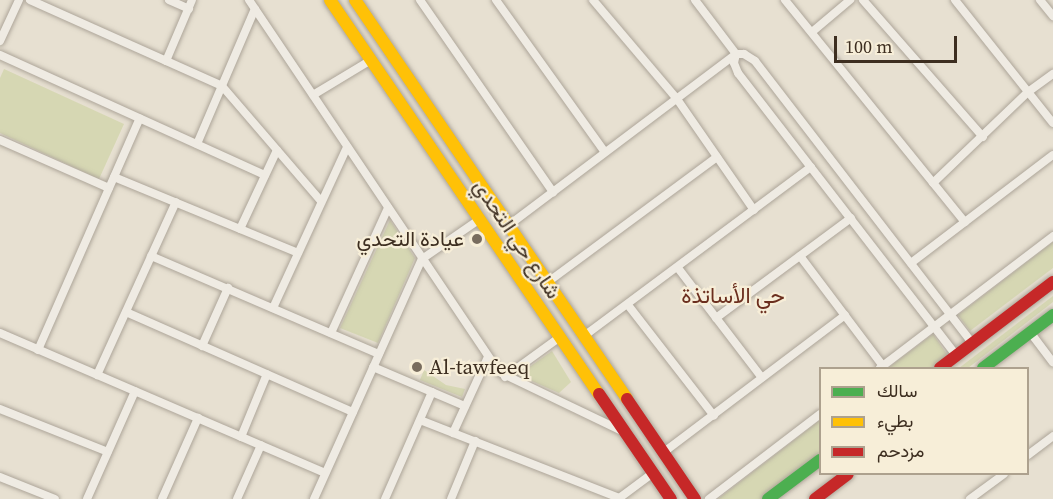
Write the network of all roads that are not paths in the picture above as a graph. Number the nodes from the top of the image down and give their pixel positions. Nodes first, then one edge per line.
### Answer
1 (19, 0) edge
2 (30, 0) edge
3 (169, 0) edge
4 (192, 0) edge
5 (249, 0) edge
6 (330, 0) edge
7 (420, 0) edge
8 (496, 0) edge
9 (593, 0) edge
10 (695, 0) edge
11 (785, 0) edge
12 (850, 0) edge
13 (863, 0) edge
14 (955, 0) edge
15 (1040, 0) edge
16 (357, 1) edge
17 (189, 9) junction
18 (255, 9) junction
19 (1053, 15) edge
20 (812, 32) junction
21 (0, 41) edge
22 (736, 54) junction
23 (0, 55) edge
24 (371, 60) junction
25 (165, 61) junction
26 (1053, 74) edge
27 (222, 86) junction
28 (1028, 92) junction
29 (313, 95) junction
30 (677, 99) junction
31 (140, 118) junction
32 (440, 123) junction
33 (1053, 123) edge
34 (422, 132) junction
35 (983, 137) junction
36 (0, 140) edge
37 (197, 144) junction
38 (347, 147) junction
39 (277, 150) junction
40 (605, 152) junction
41 (1053, 155) edge
42 (461, 156) junction
43 (717, 157) junction
44 (811, 167) junction
45 (446, 170) junction
46 (265, 175) junction
47 (114, 177) junction
48 (933, 183) junction
49 (109, 188) junction
50 (553, 192) junction
51 (321, 201) junction
52 (176, 202) junction
53 (388, 208) junction
54 (754, 210) junction
55 (850, 218) junction
56 (480, 219) junction
57 (965, 222) junction
58 (509, 225) junction
59 (240, 229) junction
60 (1053, 236) edge
61 (520, 241) junction
62 (298, 253) junction
63 (504, 254) junction
64 (152, 256) junction
65 (800, 256) junction
66 (422, 259) junction
67 (911, 263) junction
68 (536, 266) junction
69 (678, 268) junction
70 (521, 279) junction
71 (548, 282) junction
72 (1053, 282) edge
73 (228, 288) junction
74 (628, 305) junction
75 (273, 308) junction
76 (126, 312) junction
77 (845, 315) junction
78 (950, 315) junction
79 (1053, 315) edge
80 (716, 318) junction
81 (934, 327) junction
82 (1030, 332) junction
83 (0, 333) edge
84 (331, 333) junction
85 (584, 336) junction
86 (560, 337) junction
87 (973, 344) junction
88 (202, 345) junction
89 (38, 350) junction
90 (379, 354) junction
91 (957, 356) junction
92 (488, 357) junction
93 (1053, 362) edge
94 (373, 367) junction
95 (880, 367) edge
96 (882, 367) edge
97 (943, 367) edge
98 (986, 367) edge
99 (267, 374) junction
100 (98, 375) junction
101 (505, 377) junction
102 (762, 378) junction
103 (135, 391) junction
104 (432, 392) junction
105 (465, 406) junction
106 (0, 409) edge
107 (353, 412) junction
108 (819, 415) edge
109 (714, 416) junction
110 (198, 418) junction
111 (420, 420) junction
112 (453, 433) junction
113 (626, 433) junction
114 (1053, 436) edge
115 (241, 437) junction
116 (475, 441) junction
117 (261, 446) junction
118 (108, 452) junction
119 (664, 452) junction
120 (1029, 454) edge
121 (819, 461) edge
122 (674, 468) junction
123 (325, 473) junction
124 (847, 475) edge
125 (1003, 475) edge
126 (655, 476) junction
127 (0, 477) edge
128 (774, 497) edge
129 (454, 498) edge
130 (55, 499) edge
131 (87, 499) edge
132 (162, 499) edge
133 (237, 499) edge
134 (314, 499) edge
135 (384, 499) edge
136 (618, 499) edge
137 (671, 499) edge
138 (696, 499) edge
139 (709, 499) edge
140 (815, 499) edge
141 (970, 499) edge

1 - 21 street
2 - 25 street
3 - 17 street
4 - 17 street
5 - 18 street
6 - 24 main road, شارع حي التحدي
7 - 50 street
8 - 40 street
9 - 30 street
10 - 22 street
11 - 20 street
12 - 20 street
13 - 35 street
14 - 28 street
15 - 19 street
16 - 32 main road, شارع حي التحدي
17 - 25 street
18 - 27 street
18 - 29 street
20 - 48 street
22 - 30 street
22 - 44 street
22 - 67 street
23 - 31 street
24 - 29 street
24 - 34 main road, شارع حي التحدي
25 - 27 street
26 - 28 street
27 - 37 street
27 - 39 street
28 - 33 street
28 - 35 street
29 - 38 street
30 - 40 street
30 - 43 street
31 - 37 street
31 - 47 street
32 - 34 main road
32 - 42 main road, شارع حي التحدي
34 - 45 main road, شارع حي التحدي
35 - 48 street
36 - 49 street
37 - 46 street
38 - 51 street
38 - 53 street
39 - 46 street
39 - 51 street
40 - 50 street
41 - 57 street
42 - 45 main road
42 - 58 main road, شارع حي التحدي
43 - 54 street
43 - 71 street
44 - 54 street
44 - 55 street
45 - 56 main road, شارع حي التحدي
46 - 59 street
47 - 49 street
47 - 52 street
48 - 57 street
49 - 89 street
50 - 58 street
51 - 62 street
52 - 59 street
52 - 64 street
53 - 66 street
53 - 84 street
54 - 69 street
55 - 65 street
55 - 81 street
56 - 63 main road, شارع حي التحدي
56 - 66 street
57 - 67 street
58 - 61 main road, شارع حي التحدي
59 - 62 street
60 - 78 street
61 - 63 main road
61 - 68 main road, شارع حي التحدي
62 - 75 street
63 - 70 main road, شارع حي التحدي
64 - 73 street
64 - 76 street
65 - 77 street
65 - 80 street
66 - 90 street
66 - 92 street
67 - 78 street
68 - 70 main road
68 - 71 main road, شارع حي التحدي
69 - 74 street
69 - 80 street
70 - 86 main road, شارع حي التحدي
71 - 85 main road, شارع حي التحدي
72 - 87 main road
73 - 75 street
73 - 88 street
74 - 85 street
74 - 109 street
75 - 84 street
76 - 88 street
76 - 100 street
77 - 95 street
77 - 102 street
78 - 81 street
78 - 87 street
79 - 82 main road
80 - 102 street
81 - 91 street
81 - 96 street
82 - 93 street
82 - 98 main road
83 - 89 street
84 - 90 street
85 - 119 main road, شارع حي التحدي
86 - 101 street
86 - 113 main road, شارع حي التحدي
87 - 91 main road
88 - 99 street
89 - 100 street
90 - 94 street
91 - 97 main road
92 - 101 street
92 - 105 street
94 - 104 street
94 - 107 street
99 - 107 street
99 - 115 street
100 - 103 street
101 - 113 street
102 - 109 street
103 - 110 street
103 - 118 street
104 - 105 street
104 - 111 street
105 - 112 street
106 - 118 street
107 - 123 street
108 - 139 street
109 - 119 street
110 - 115 street
110 - 132 street
111 - 112 street
111 - 135 street
112 - 116 street
113 - 126 main road, شارع حي التحدي
114 - 120 street
115 - 117 street
116 - 129 street
116 - 136 street
117 - 123 street
117 - 133 street
118 - 131 street
119 - 122 main road, شارع حي التحدي
121 - 128 main road
122 - 126 main road
122 - 138 main road, شارع حي التحدي
123 - 134 street
124 - 140 main road
125 - 141 street
126 - 136 street
126 - 137 main road, شارع حي التحدي
127 - 130 street

